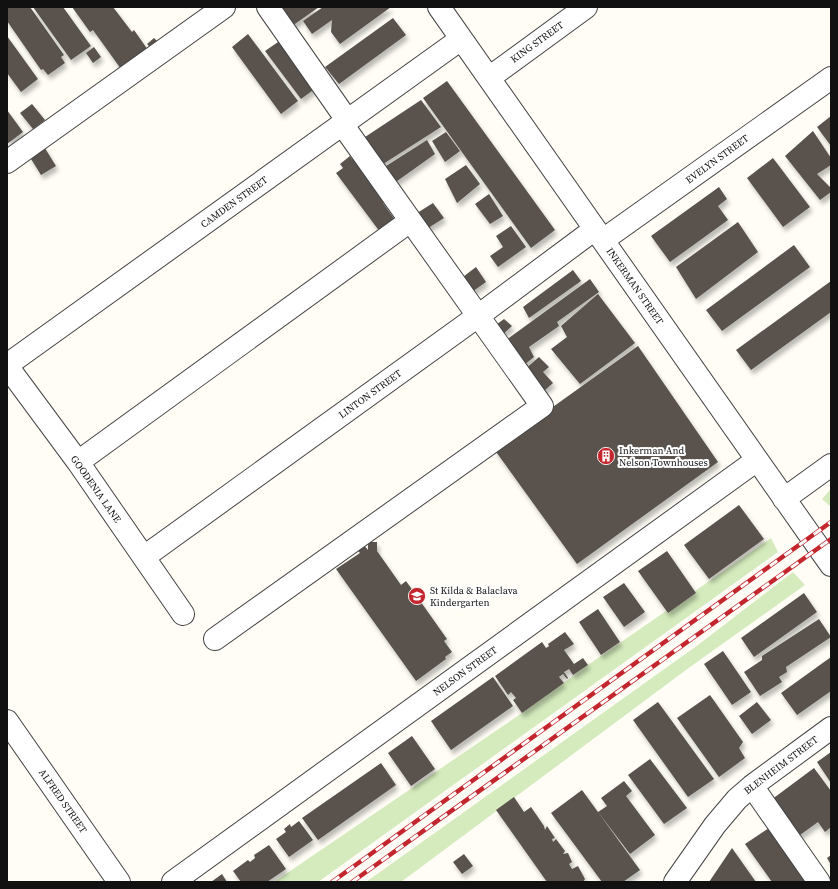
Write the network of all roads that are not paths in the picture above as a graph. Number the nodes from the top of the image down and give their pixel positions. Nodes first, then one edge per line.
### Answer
1 (224, 7) edge
2 (268, 7) edge
3 (439, 7) edge
4 (586, 7) edge
5 (461, 39) junction
6 (489, 78) junction
7 (831, 78) edge
8 (344, 122) junction
9 (7, 162) edge
10 (410, 221) junction
11 (599, 235) junction
12 (478, 316) junction
13 (8, 362) edge
14 (757, 460) junction
15 (78, 462) junction
16 (831, 465) edge
17 (784, 499) junction
18 (144, 557) junction
19 (831, 565) edge
20 (184, 614) dead end
21 (215, 639) dead end
22 (7, 721) edge
23 (831, 728) edge
24 (752, 786) junction
25 (119, 882) edge
26 (173, 882) edge
27 (676, 882) edge
28 (819, 882) edge

1 - 9 street
2 - 8 street
3 - 5 street, INKERMAN STREET
4 - 6 street, KING STREET
5 - 6 street, INKERMAN STREET
5 - 8 street, CAMDEN STREET
6 - 11 street, INKERMAN STREET
7 - 11 street, EVELYN STREET
8 - 10 street
8 - 13 street, CAMDEN STREET
10 - 12 street
10 - 15 street
11 - 12 street, LINTON STREET
11 - 14 street, INKERMAN STREET
12 - 18 street, LINTON STREET
12 - 21 street
13 - 15 street, GOODENIA LANE
14 - 17 street, INKERMAN STREET
14 - 26 street, NELSON STREET
15 - 18 street, GOODENIA LANE
16 - 17 street
17 - 19 street, INKERMAN STREET
18 - 20 street, GOODENIA LANE
22 - 25 street, ALFRED STREET
23 - 24 street, BLENHEIM STREET
24 - 27 street, BLENHEIM STREET
24 - 28 street

